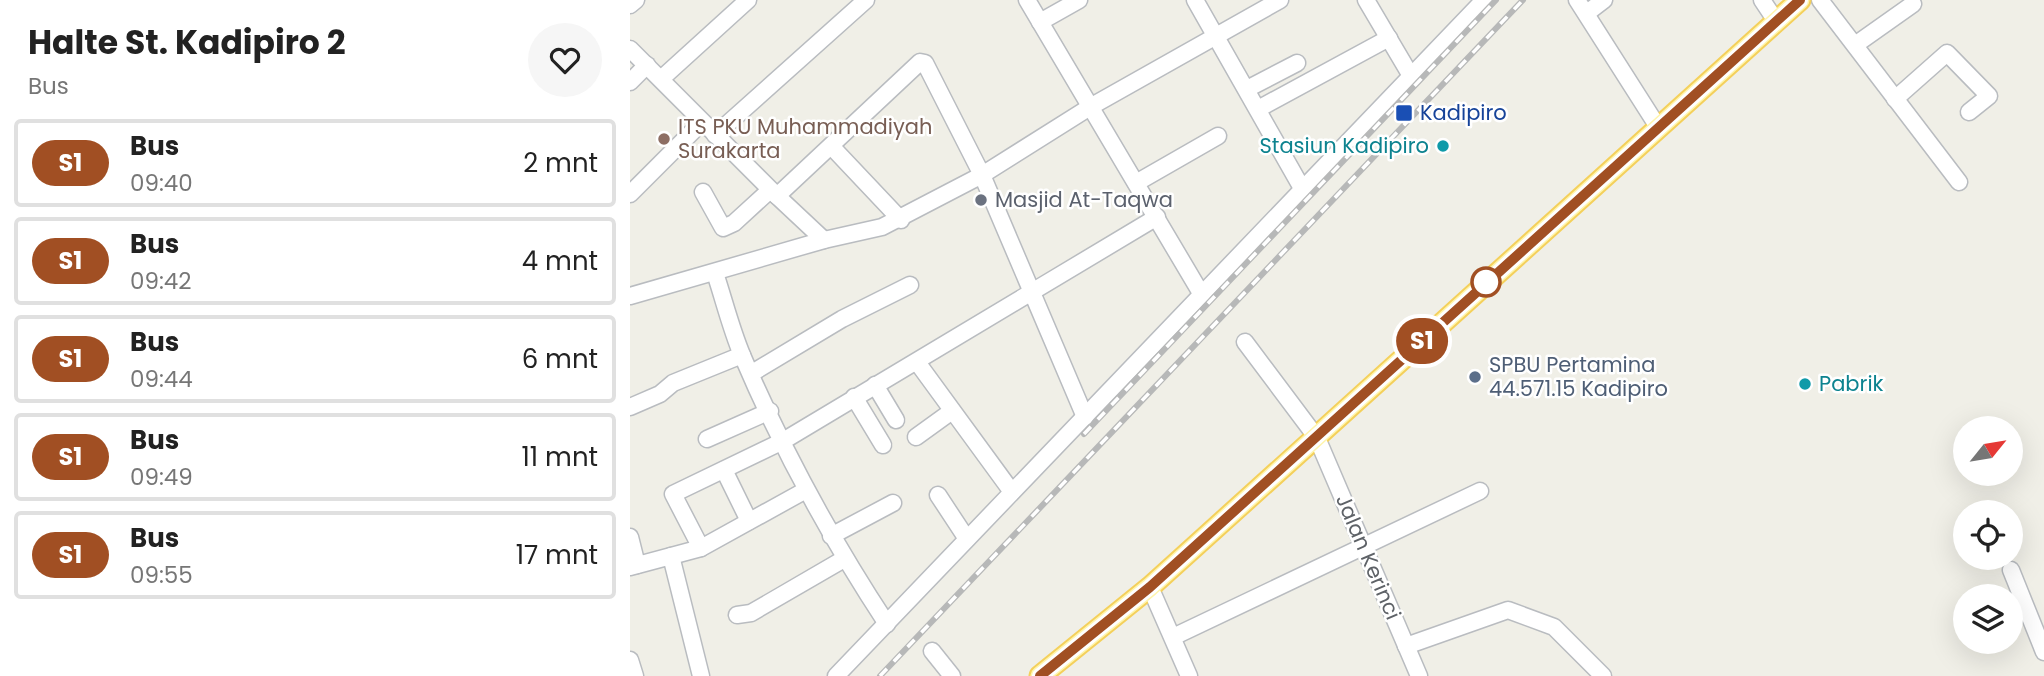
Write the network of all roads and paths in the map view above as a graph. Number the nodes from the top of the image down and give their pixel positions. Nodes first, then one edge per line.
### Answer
1 (636, 0) edge
2 (748, 0) edge
3 (866, 0) edge
4 (1027, 0) edge
5 (1079, 0) edge
6 (1195, 0) edge
7 (1280, 0) edge
8 (1366, 0) edge
9 (1484, 0) edge
10 (1604, 0) edge
11 (1762, 0) edge
12 (1800, 0) edge
13 (1820, 0) edge
14 (1913, 4) dead end
15 (630, 5) edge
16 (1582, 7) edge
17 (1776, 21) junction
18 (1040, 22) junction
19 (1216, 37) junction
20 (1389, 38) junction
21 (1855, 46) junction
22 (630, 49) edge
23 (1297, 63) dead end
24 (647, 65) junction
25 (1411, 76) junction
26 (661, 79) junction
27 (630, 82) edge
28 (1247, 89) junction
29 (1895, 99) junction
30 (1090, 107) junction
31 (1258, 109) junction
32 (1969, 112) dead end
33 (702, 122) junction
34 (1658, 127) junction
35 (715, 135) junction
36 (1219, 136) dead end
37 (832, 148) junction
38 (982, 175) junction
39 (1959, 182) dead end
40 (1136, 183) junction
41 (1303, 190) junction
42 (703, 192) dead end
43 (774, 193) junction
44 (630, 194) edge
45 (1157, 217) junction
46 (901, 220) junction
47 (824, 240) junction
48 (715, 273) junction
49 (910, 285) dead end
50 (1030, 291) junction
51 (1202, 295) junction
52 (630, 296) edge
53 (1245, 342) dead end
54 (742, 355) junction
55 (917, 362) junction
56 (752, 373) junction
57 (875, 385) junction
58 (854, 397) junction
59 (630, 407) edge
60 (770, 411) junction
61 (952, 411) junction
62 (1085, 417) junction
63 (896, 420) dead end
64 (916, 437) dead end
65 (1317, 438) junction
66 (707, 439) dead end
67 (783, 442) junction
68 (883, 445) dead end
69 (724, 470) junction
70 (806, 490) junction
71 (1480, 491) dead end
72 (1012, 492) junction
73 (938, 495) dead end
74 (893, 503) dead end
75 (749, 521) junction
76 (831, 536) junction
77 (630, 537) edge
78 (967, 539) junction
79 (1363, 547) junction
80 (701, 548) junction
81 (671, 556) junction
82 (844, 559) junction
83 (633, 566) edge
84 (2011, 570) dead end
85 (1150, 587) junction
86 (737, 615) dead end
87 (887, 624) junction
88 (1174, 637) junction
89 (1406, 646) junction
90 (932, 651) dead end
91 (2044, 652) edge
92 (630, 660) edge
93 (635, 676) edge
94 (701, 676) edge
95 (836, 676) edge
96 (952, 676) edge
97 (1040, 676) edge
98 (1189, 676) edge
99 (1419, 676) edge
100 (1603, 676) edge

1 - 15 street
2 - 26 street
3 - 35 street
4 - 18 street
5 - 18 street
6 - 19 street
7 - 19 street
8 - 20 street
9 - 25 street
10 - 16 street
11 - 17 street
12 - 17 main road
13 - 21 street
14 - 21 street
16 - 34 street
17 - 34 main road
18 - 30 street
19 - 28 street
19 - 30 street
20 - 25 street
20 - 31 street
21 - 29 street
22 - 24 street
23 - 28 street
24 - 26 street
24 - 27 street
25 - 41 street
26 - 33 street
28 - 31 street
29 - 32 street
29 - 39 street
30 - 38 street
30 - 40 street
31 - 41 street
33 - 35 street
33 - 44 street
34 - 65 main road
35 - 43 street
36 - 40 street
37 - 38 street
37 - 43 street
37 - 46 street
38 - 46 street
38 - 50 street
40 - 45 street
41 - 51 street
42 - 43 street
43 - 47 street
45 - 50 street
45 - 51 street
46 - 47 street
47 - 48 street
48 - 52 street
48 - 54 street
49 - 56 street
50 - 55 street
50 - 62 street
51 - 62 street
53 - 65 street, Jalan Kerinci
54 - 56 street
54 - 59 street
55 - 57 street
55 - 61 street
56 - 60 street
57 - 58 street
57 - 63 street
58 - 67 street
58 - 68 street
60 - 66 street
60 - 67 street
61 - 64 street
61 - 72 street
62 - 72 street
65 - 79 street, Jalan Kerinci
65 - 85 main road
67 - 69 street
67 - 70 street
69 - 75 street
69 - 80 street
70 - 75 street
70 - 76 street
71 - 79 street
72 - 78 street
73 - 78 street
74 - 76 street
75 - 80 street
76 - 82 street
77 - 83 street
78 - 87 street
79 - 88 street
79 - 89 street, Jalan Kerinci
80 - 81 street
81 - 83 street
81 - 94 street
82 - 86 street
82 - 87 street
84 - 91 street
85 - 88 street
85 - 97 main road
87 - 95 street
88 - 98 street
89 - 99 street, Jalan Kerinci
89 - 100 street
90 - 96 street
92 - 93 street

